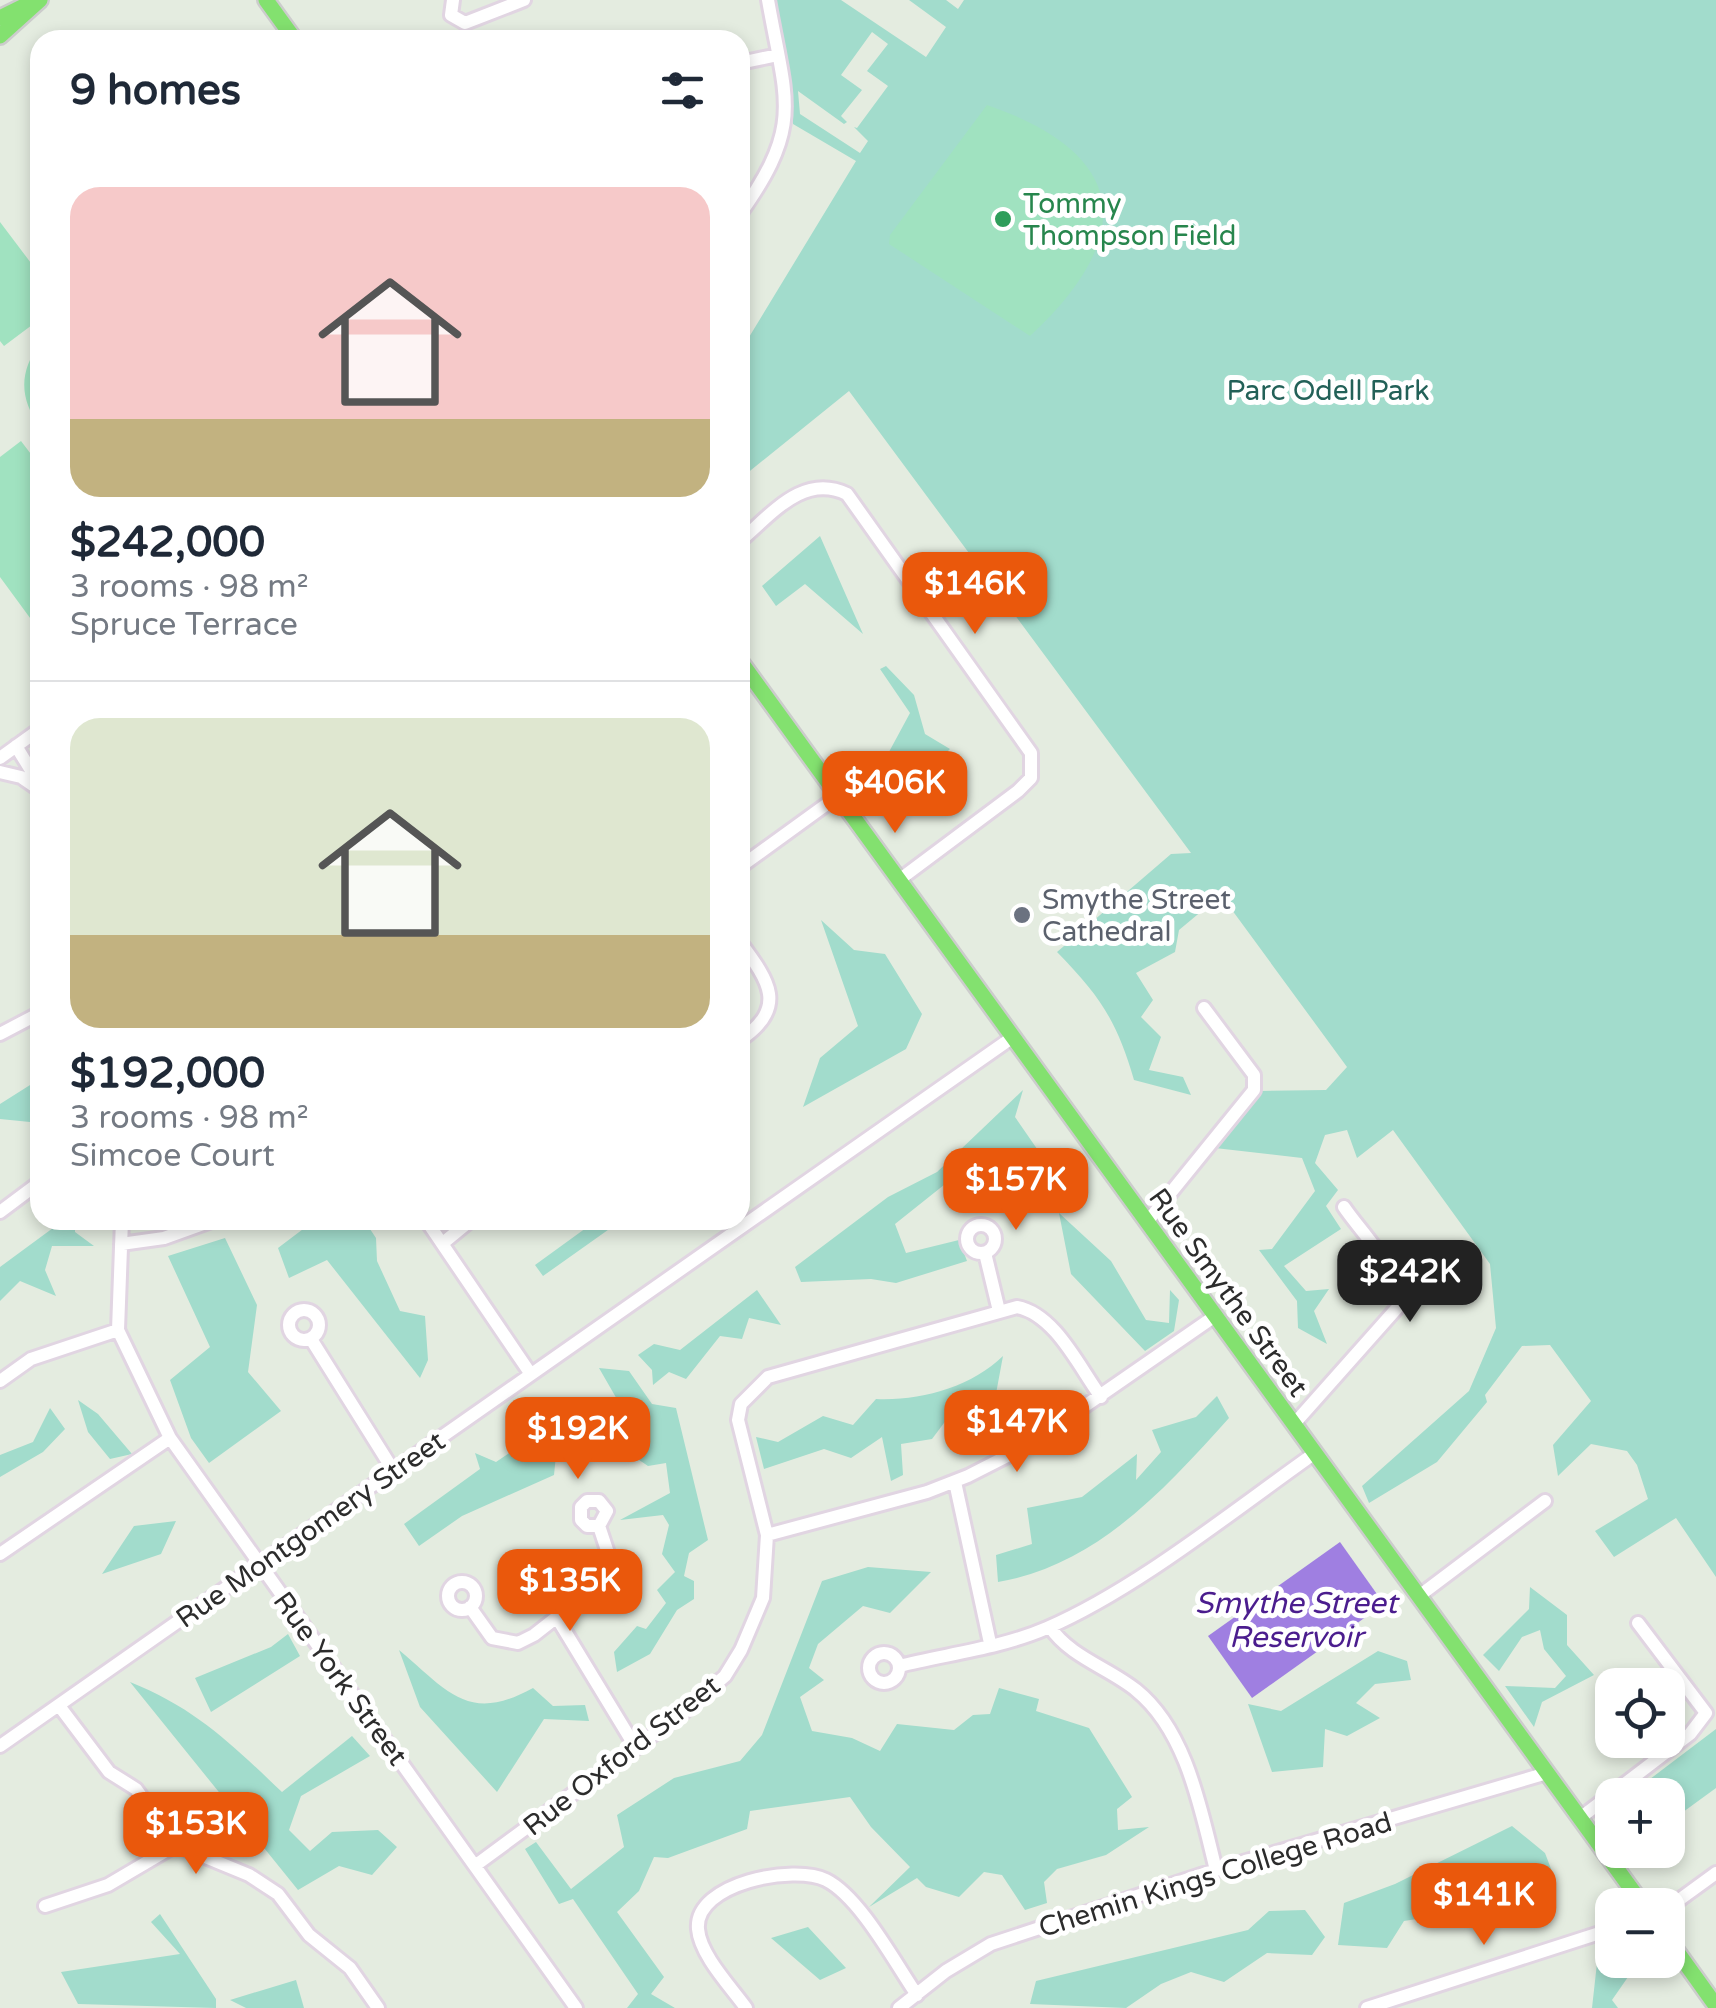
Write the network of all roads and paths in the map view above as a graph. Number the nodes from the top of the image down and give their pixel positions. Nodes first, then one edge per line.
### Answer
1 (38, 0) edge
2 (266, 0) edge
3 (453, 0) edge
4 (482, 0) edge
5 (524, 0) edge
6 (768, 0) edge
7 (504, 7) junction
8 (0, 18) edge
9 (288, 30) edge
10 (0, 36) edge
11 (778, 55) junction
12 (750, 61) edge
13 (750, 200) edge
14 (750, 533) edge
15 (750, 674) edge
16 (30, 736) edge
17 (16, 746) junction
18 (0, 758) edge
19 (30, 770) edge
20 (0, 772) edge
21 (30, 781) edge
22 (838, 796) junction
23 (750, 860) edge
24 (899, 880) junction
25 (750, 956) edge
26 (1204, 1008) dead end
27 (30, 1018) edge
28 (750, 1032) edge
29 (0, 1034) edge
30 (1013, 1037) junction
31 (30, 1190) edge
32 (1344, 1207) dead end
33 (0, 1212) edge
34 (1147, 1222) junction
35 (750, 1224) edge
36 (122, 1230) edge
37 (186, 1230) edge
38 (434, 1230) edge
39 (458, 1230) edge
40 (741, 1230) edge
41 (443, 1242) junction
42 (121, 1244) junction
43 (984, 1253) dead end
44 (999, 1311) junction
45 (1216, 1316) junction
46 (118, 1330) junction
47 (311, 1339) dead end
48 (530, 1374) junction
49 (0, 1381) edge
50 (1102, 1397) junction
51 (1294, 1424) junction
52 (170, 1438) junction
53 (1315, 1453) junction
54 (394, 1470) junction
55 (955, 1482) junction
56 (1546, 1501) dead end
57 (600, 1526) dead end
58 (767, 1535) junction
59 (0, 1554) edge
60 (259, 1564) junction
61 (1419, 1596) junction
62 (470, 1608) dead end
63 (557, 1618) junction
64 (1638, 1623) dead end
65 (1050, 1627) junction
66 (990, 1643) junction
67 (899, 1666) dead end
68 (60, 1707) junction
69 (0, 1746) edge
70 (636, 1748) junction
71 (1547, 1774) junction
72 (1580, 1818) junction
73 (176, 1845) junction
74 (476, 1865) junction
75 (1216, 1870) junction
76 (1716, 1872) edge
77 (1631, 1888) edge
78 (1685, 1895) edge
79 (44, 1906) dead end
80 (1595, 1935) edge
81 (1685, 1963) edge
82 (917, 1995) junction
83 (1393, 2004) edge
84 (1716, 2006) edge
85 (378, 2008) edge
86 (576, 2008) edge
87 (746, 2008) edge
88 (899, 2008) edge
89 (1367, 2008) edge

1 - 8 main road
1 - 10 main road
2 - 9 main road
3 - 7 street
4 - 7 street
5 - 7 street
6 - 11 street
11 - 12 street
11 - 13 street
14 - 24 street
15 - 22 main road, Rue Smythe Street
16 - 17 street
17 - 18 street
17 - 19 street
20 - 21 street
22 - 23 street
22 - 24 main road, Rue Smythe Street
24 - 30 main road, Rue Smythe Street
25 - 28 street
26 - 34 street
27 - 29 street
30 - 34 main road, Rue Smythe Street
30 - 35 street, Rue Montgomery Street
31 - 33 street
32 - 51 street
34 - 45 main road, Rue Smythe Street
36 - 42 street, Rue York Street
37 - 42 street
38 - 41 street
39 - 41 street
40 - 48 street, Rue Montgomery Street
41 - 48 street
42 - 46 street, Rue York Street
43 - 44 street
44 - 50 street, Rue Oxford Street
44 - 58 street, Rue Oxford Street
45 - 50 street
45 - 51 main road, Rue Smythe Street
46 - 49 street
46 - 52 street, Rue York Street
47 - 54 street
48 - 54 street, Rue Montgomery Street
50 - 55 street
51 - 53 main road, Rue Smythe Street
52 - 59 street
52 - 60 street, Rue York Street
53 - 61 main road, Rue Smythe Street
53 - 65 street
54 - 60 street, Rue Montgomery Street
55 - 58 street
55 - 66 street
56 - 61 street
57 - 63 street
58 - 70 street, Rue Oxford Street
60 - 68 street, Rue Montgomery Street
60 - 74 street, Rue York Street
61 - 71 main road, Rue Smythe Street
62 - 63 street
63 - 70 street
64 - 72 street
65 - 66 street
65 - 75 street
66 - 67 street
68 - 69 street, Rue Montgomery Street
68 - 73 street
70 - 74 street, Rue Oxford Street
71 - 72 main road, Rue Smythe Street
71 - 75 street, Chemin Kings College Road
72 - 77 main road, Rue Smythe Street
73 - 79 street
73 - 85 street
74 - 86 street, Rue York Street
75 - 82 street, Chemin Kings College Road
76 - 78 street
80 - 83 street
81 - 84 main road
82 - 87 street
82 - 88 street, Chemin Kings College Road
83 - 89 street

